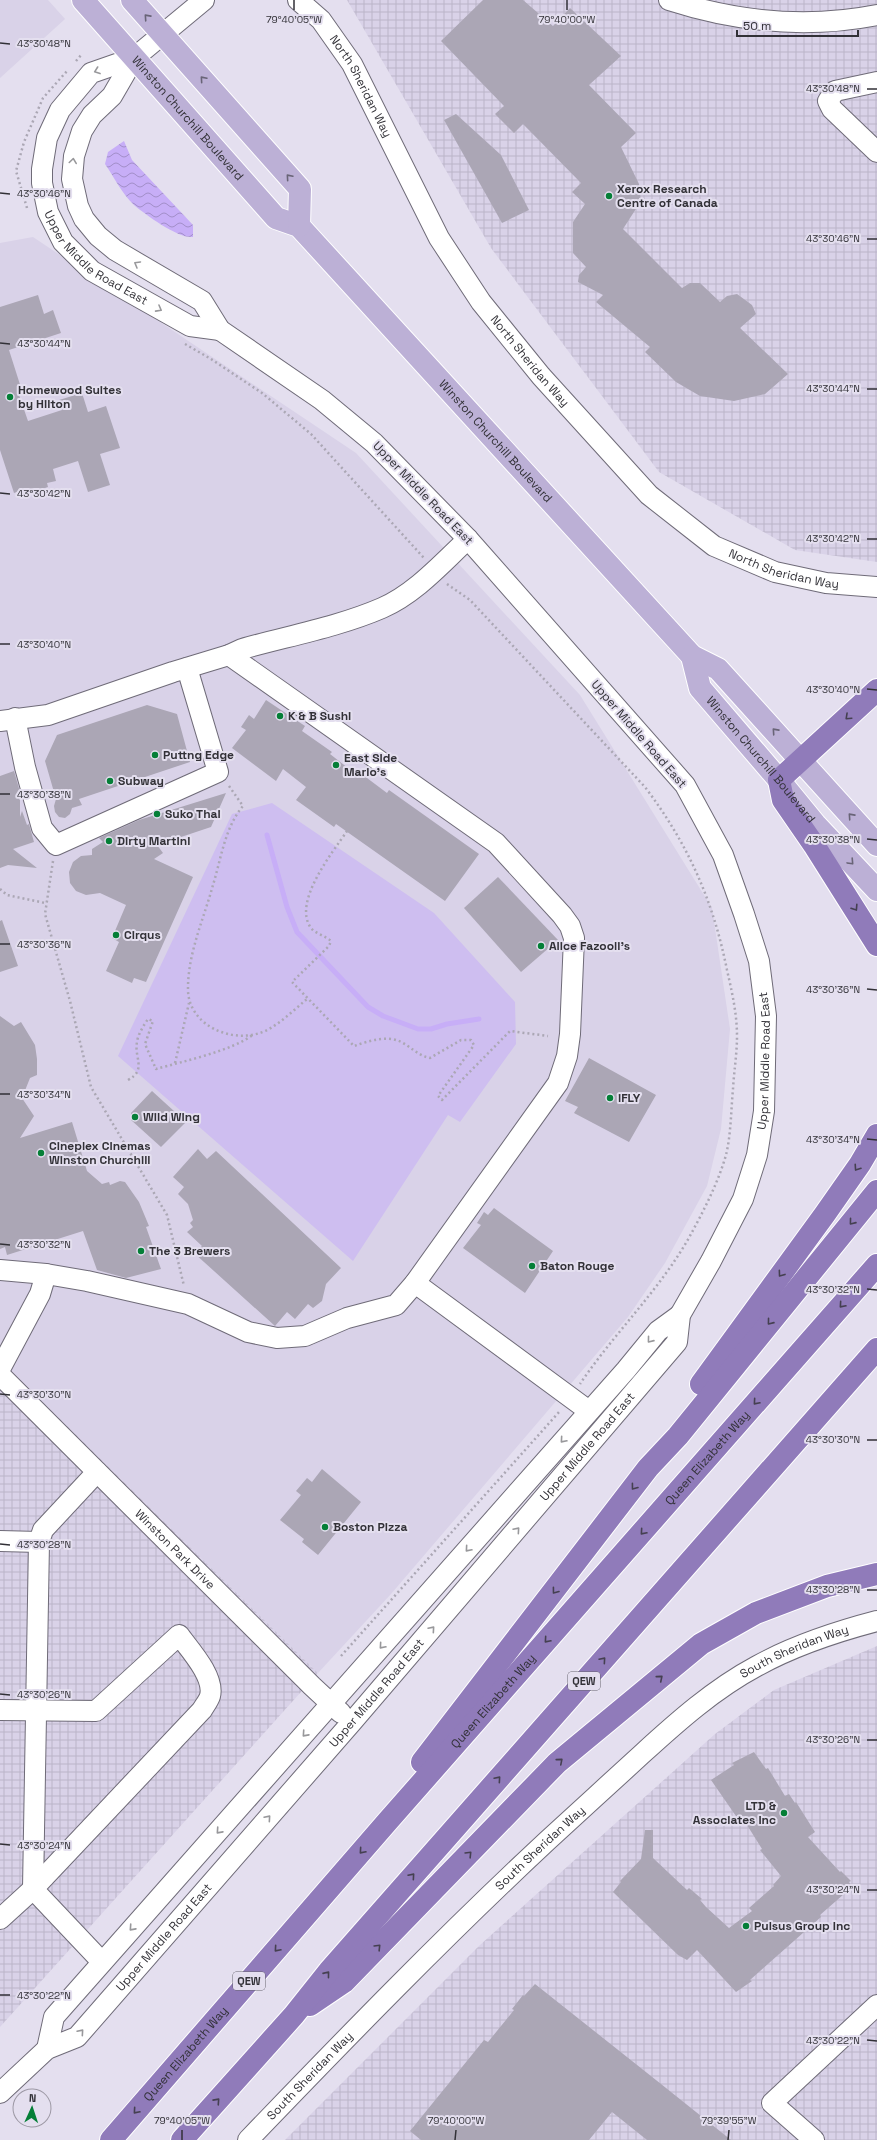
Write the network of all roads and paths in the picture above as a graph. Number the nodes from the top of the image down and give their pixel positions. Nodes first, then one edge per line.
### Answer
1 (83, 0) edge
2 (132, 0) edge
3 (204, 0) edge
4 (298, 0) edge
5 (669, 0) edge
6 (877, 15) edge
7 (149, 45) junction
8 (82, 54) dead end
9 (75, 62) dead end
10 (70, 68) dead end
11 (876, 83) edge
12 (877, 152) edge
13 (28, 209) dead end
14 (299, 226) junction
15 (220, 330) junction
16 (184, 344) dead end
17 (468, 539) junction
18 (434, 570) junction
19 (877, 587) edge
20 (229, 655) junction
21 (692, 656) junction
22 (187, 668) junction
23 (877, 690) edge
24 (8, 719) edge
25 (801, 760) junction
26 (218, 772) junction
27 (779, 780) junction
28 (347, 831) dead end
29 (56, 845) junction
30 (877, 845) edge
31 (0, 889) edge
32 (877, 890) edge
33 (46, 903) junction
34 (877, 945) edge
35 (307, 999) junction
36 (189, 1003) junction
37 (255, 1034) junction
38 (548, 1036) dead end
39 (175, 1063) junction
40 (128, 1080) dead end
41 (877, 1135) edge
42 (877, 1192) edge
43 (877, 1265) edge
44 (0, 1270) edge
45 (46, 1274) junction
46 (415, 1283) junction
47 (188, 1304) junction
48 (680, 1315) junction
49 (877, 1349) edge
50 (0, 1369) edge
51 (0, 1375) edge
52 (571, 1398) junction
53 (589, 1411) junction
54 (648, 1468) junction
55 (97, 1472) junction
56 (0, 1541) edge
57 (39, 1542) junction
58 (877, 1574) edge
59 (877, 1621) edge
60 (341, 1656) dead end
61 (331, 1704) junction
62 (0, 1710) edge
63 (36, 1710) junction
64 (352, 1722) junction
65 (387, 1822) junction
66 (33, 1889) junction
67 (0, 1919) edge
68 (102, 1962) junction
69 (877, 2005) edge
70 (294, 2016) junction
71 (47, 2049) junction
72 (0, 2093) edge
73 (111, 2140) edge
74 (182, 2140) edge
75 (248, 2140) edge
76 (814, 2140) edge

1 - 7 main road, Winston Churchill Boulevard
7 -> 2 main road, Winston Churchill Boulevard
3 - 7 street
4 - 19 street, North Sheridan Way
5 - 6 street
7 - 14 main road, Winston Churchill Boulevard
14 -> 7 main road, Winston Churchill Boulevard
15 -> 7 street, Upper Middle Road East
7 -> 15 street, Upper Middle Road East
8 - 9 path
10 - 13 path
11 - 12 street
14 - 21 main road, Winston Churchill Boulevard
15 - 17 street, Upper Middle Road East
16 - 18 path
17 - 18 street
17 - 48 street, Upper Middle Road East
18 - 20 street
18 - 52 path
20 - 22 street
20 - 46 street
25 -> 21 main road, Winston Churchill Boulevard
21 - 27 main road, Winston Churchill Boulevard
22 - 24 street
22 - 26 street
23 -> 25 highway
24 - 29 street
25 - 27 highway
30 -> 25 main road, Winston Churchill Boulevard
26 - 29 street
26 - 36 path
27 -> 32 main road, Winston Churchill Boulevard
27 -> 34 highway
28 - 35 path
29 - 33 path
31 - 33 path
33 - 47 path
35 - 37 path
35 - 38 path
36 - 37 path
36 - 39 path
37 - 39 path
39 - 40 path
41 -> 54 highway
42 -> 54 highway
43 -> 65 highway, Queen Elizabeth Way / QEW
44 - 45 street
45 - 47 street
45 - 50 street
46 - 47 street
46 - 52 street
48 -> 53 street, Upper Middle Road East
64 -> 48 street, Upper Middle Road East
70 -> 49 highway, QEW
51 - 55 street, Winston Park Drive
52 - 53 street
52 - 60 path
53 -> 61 street, Upper Middle Road East
54 -> 65 highway
55 - 57 street
55 - 61 street, Winston Park Drive
56 - 57 street
57 - 63 street
70 -> 58 highway
59 - 75 street, South Sheridan Way
61 - 64 street, Winston Park Drive
61 -> 68 street, Upper Middle Road East
62 - 63 street
63 - 66 street
63 - 66 street
71 -> 64 street, Upper Middle Road East
65 -> 73 highway, Queen Elizabeth Way / QEW
66 - 67 street
66 - 68 street
68 - 71 street, Upper Middle Road East
69 - 76 street
74 -> 70 highway, QEW
71 - 72 street, Upper Middle Road East

